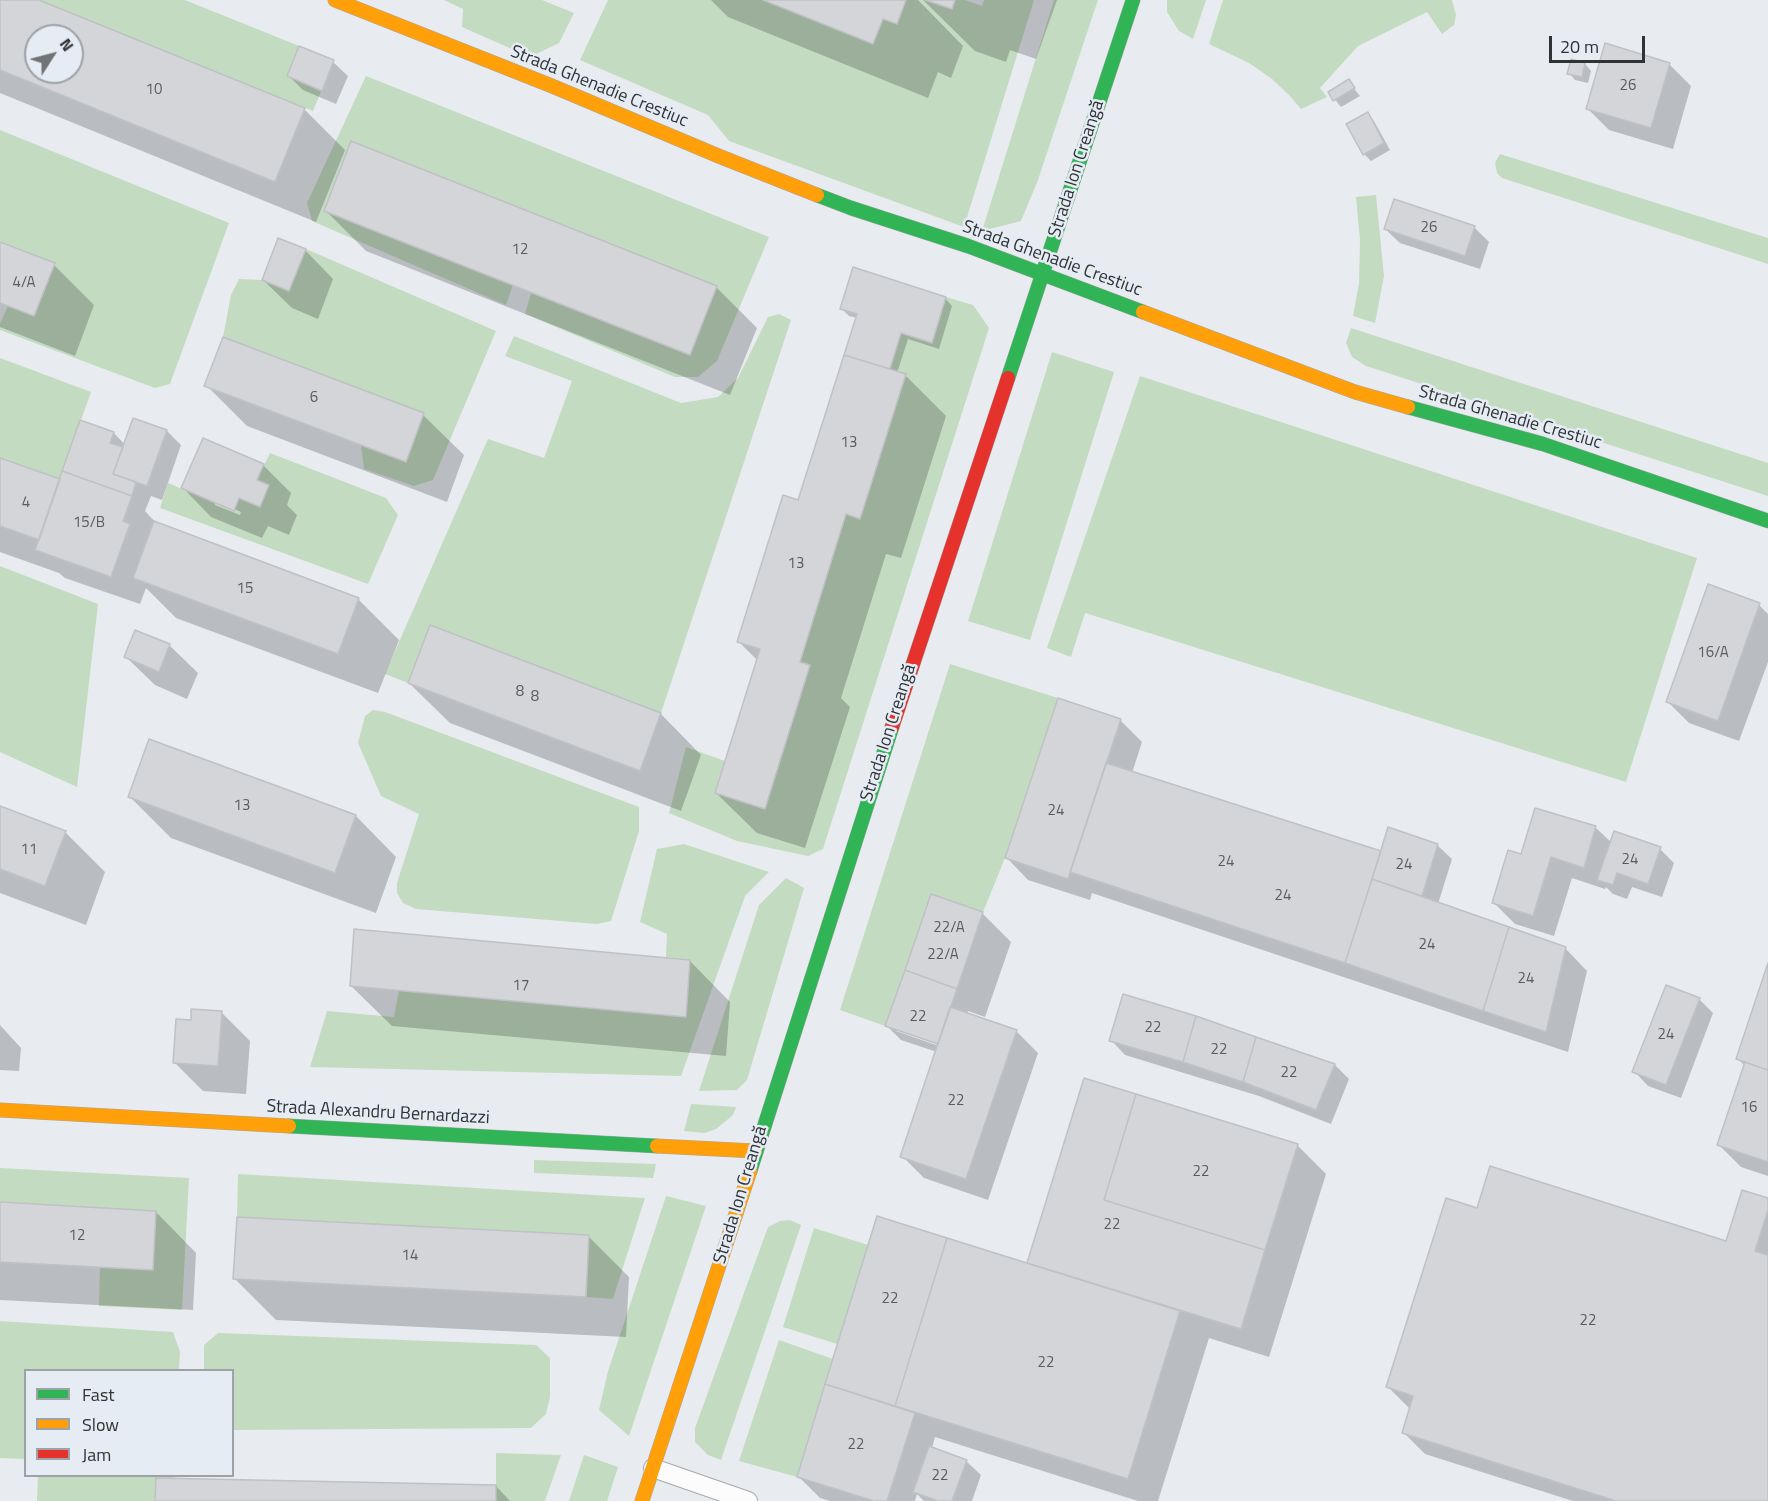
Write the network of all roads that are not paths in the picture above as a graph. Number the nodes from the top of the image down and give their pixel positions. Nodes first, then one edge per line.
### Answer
1 (335, 0) edge
2 (1133, 0) edge
3 (1042, 274) junction
4 (1768, 520) edge
5 (0, 1110) edge
6 (755, 1151) junction
7 (653, 1468) junction
8 (642, 1501) edge
9 (748, 1501) edge

1 - 3 street, Strada Ghenadie Crestiuc
2 - 3 street, Strada Ion Creangă
3 - 4 street, Strada Ghenadie Crestiuc
3 - 6 street, Strada Ion Creangă
5 - 6 street, Strada Alexandru Bernardazzi
6 - 7 street, Strada Ion Creangă
7 - 8 street, Strada Ion Creangă
7 - 9 lane

